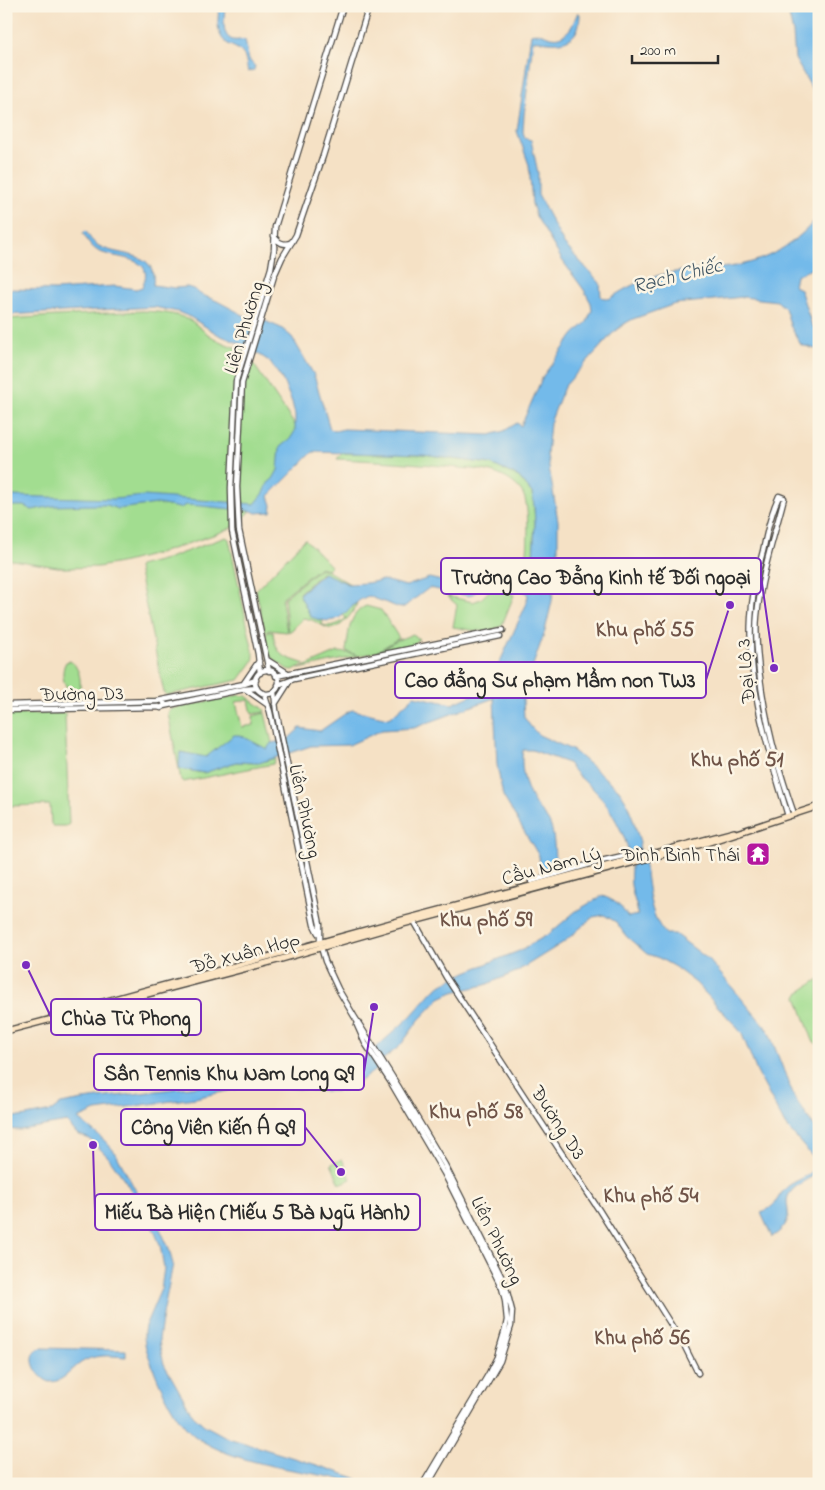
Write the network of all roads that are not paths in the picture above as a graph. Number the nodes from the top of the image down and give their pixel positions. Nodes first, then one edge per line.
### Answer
1 (343, 6) edge
2 (369, 6) edge
3 (274, 235) junction
4 (293, 241) junction
5 (245, 558) junction
6 (238, 559) junction
7 (503, 630) dead end
8 (500, 636) dead end
9 (445, 645) junction
10 (266, 660) junction
11 (259, 661) junction
12 (269, 671) junction
13 (260, 673) junction
14 (309, 673) junction
15 (289, 674) junction
16 (276, 676) junction
17 (256, 680) junction
18 (290, 680) junction
19 (278, 685) junction
20 (244, 686) junction
21 (257, 688) junction
22 (274, 692) junction
23 (264, 693) junction
24 (275, 704) junction
25 (6, 705) edge
26 (268, 705) junction
27 (70, 706) junction
28 (6, 710) edge
29 (819, 806) edge
30 (791, 815) junction
31 (640, 852) dead end
32 (531, 881) dead end
33 (491, 899) joint
34 (413, 919) junction
35 (319, 934) junction
36 (321, 945) junction
37 (6, 1030) edge
38 (446, 1172) junction
39 (698, 1373) dead end
40 (423, 1484) edge
41 (428, 1484) edge

1 - 3 street, Liên Phường
2 - 4 street, Liên Phường
3 - 4 street
3 - 6 street, Liên Phường
4 - 5 street, Liên Phường
5 - 6 street
5 - 10 street, Liên Phường
6 - 11 street, Liên Phường
7 - 9 street
8 - 9 street
9 - 14 street
10 - 12 street, Liên Phường
10 - 15 street
11 - 13 street, Liên Phường
11 - 20 street
12 - 13 street
12 - 16 street
13 - 17 street
14 - 15 street
14 - 18 street
15 - 16 street
16 - 19 street
17 - 20 street
17 - 21 street
18 - 19 street
18 - 24 street
19 - 22 street
20 - 21 street
20 - 26 street
20 - 27 street, Đường D3
21 - 23 street
22 - 23 street
22 - 24 street, Liên Phường
23 - 26 street, Liên Phường
24 - 35 street, Liên Phường
25 - 27 street, Đường D3
26 - 35 street, Liên Phường
27 - 28 street, Đường D3
29 - 30 main road
30 - 30 street, Đại Lộ 3
30 - 33 main road, Cầu Nam Lý
31 - 32 street
33 - 34 main road, Đỗ Xuân Hợp
34 - 36 main road, Đỗ Xuân Hợp
34 - 39 street, Đường D3
35 - 36 street, Liên Phường
36 - 37 main road, Đỗ Xuân Hợp
36 - 38 street, Liên Phường
38 - 40 street, Liên Phường
38 - 41 street, Liên Phường

